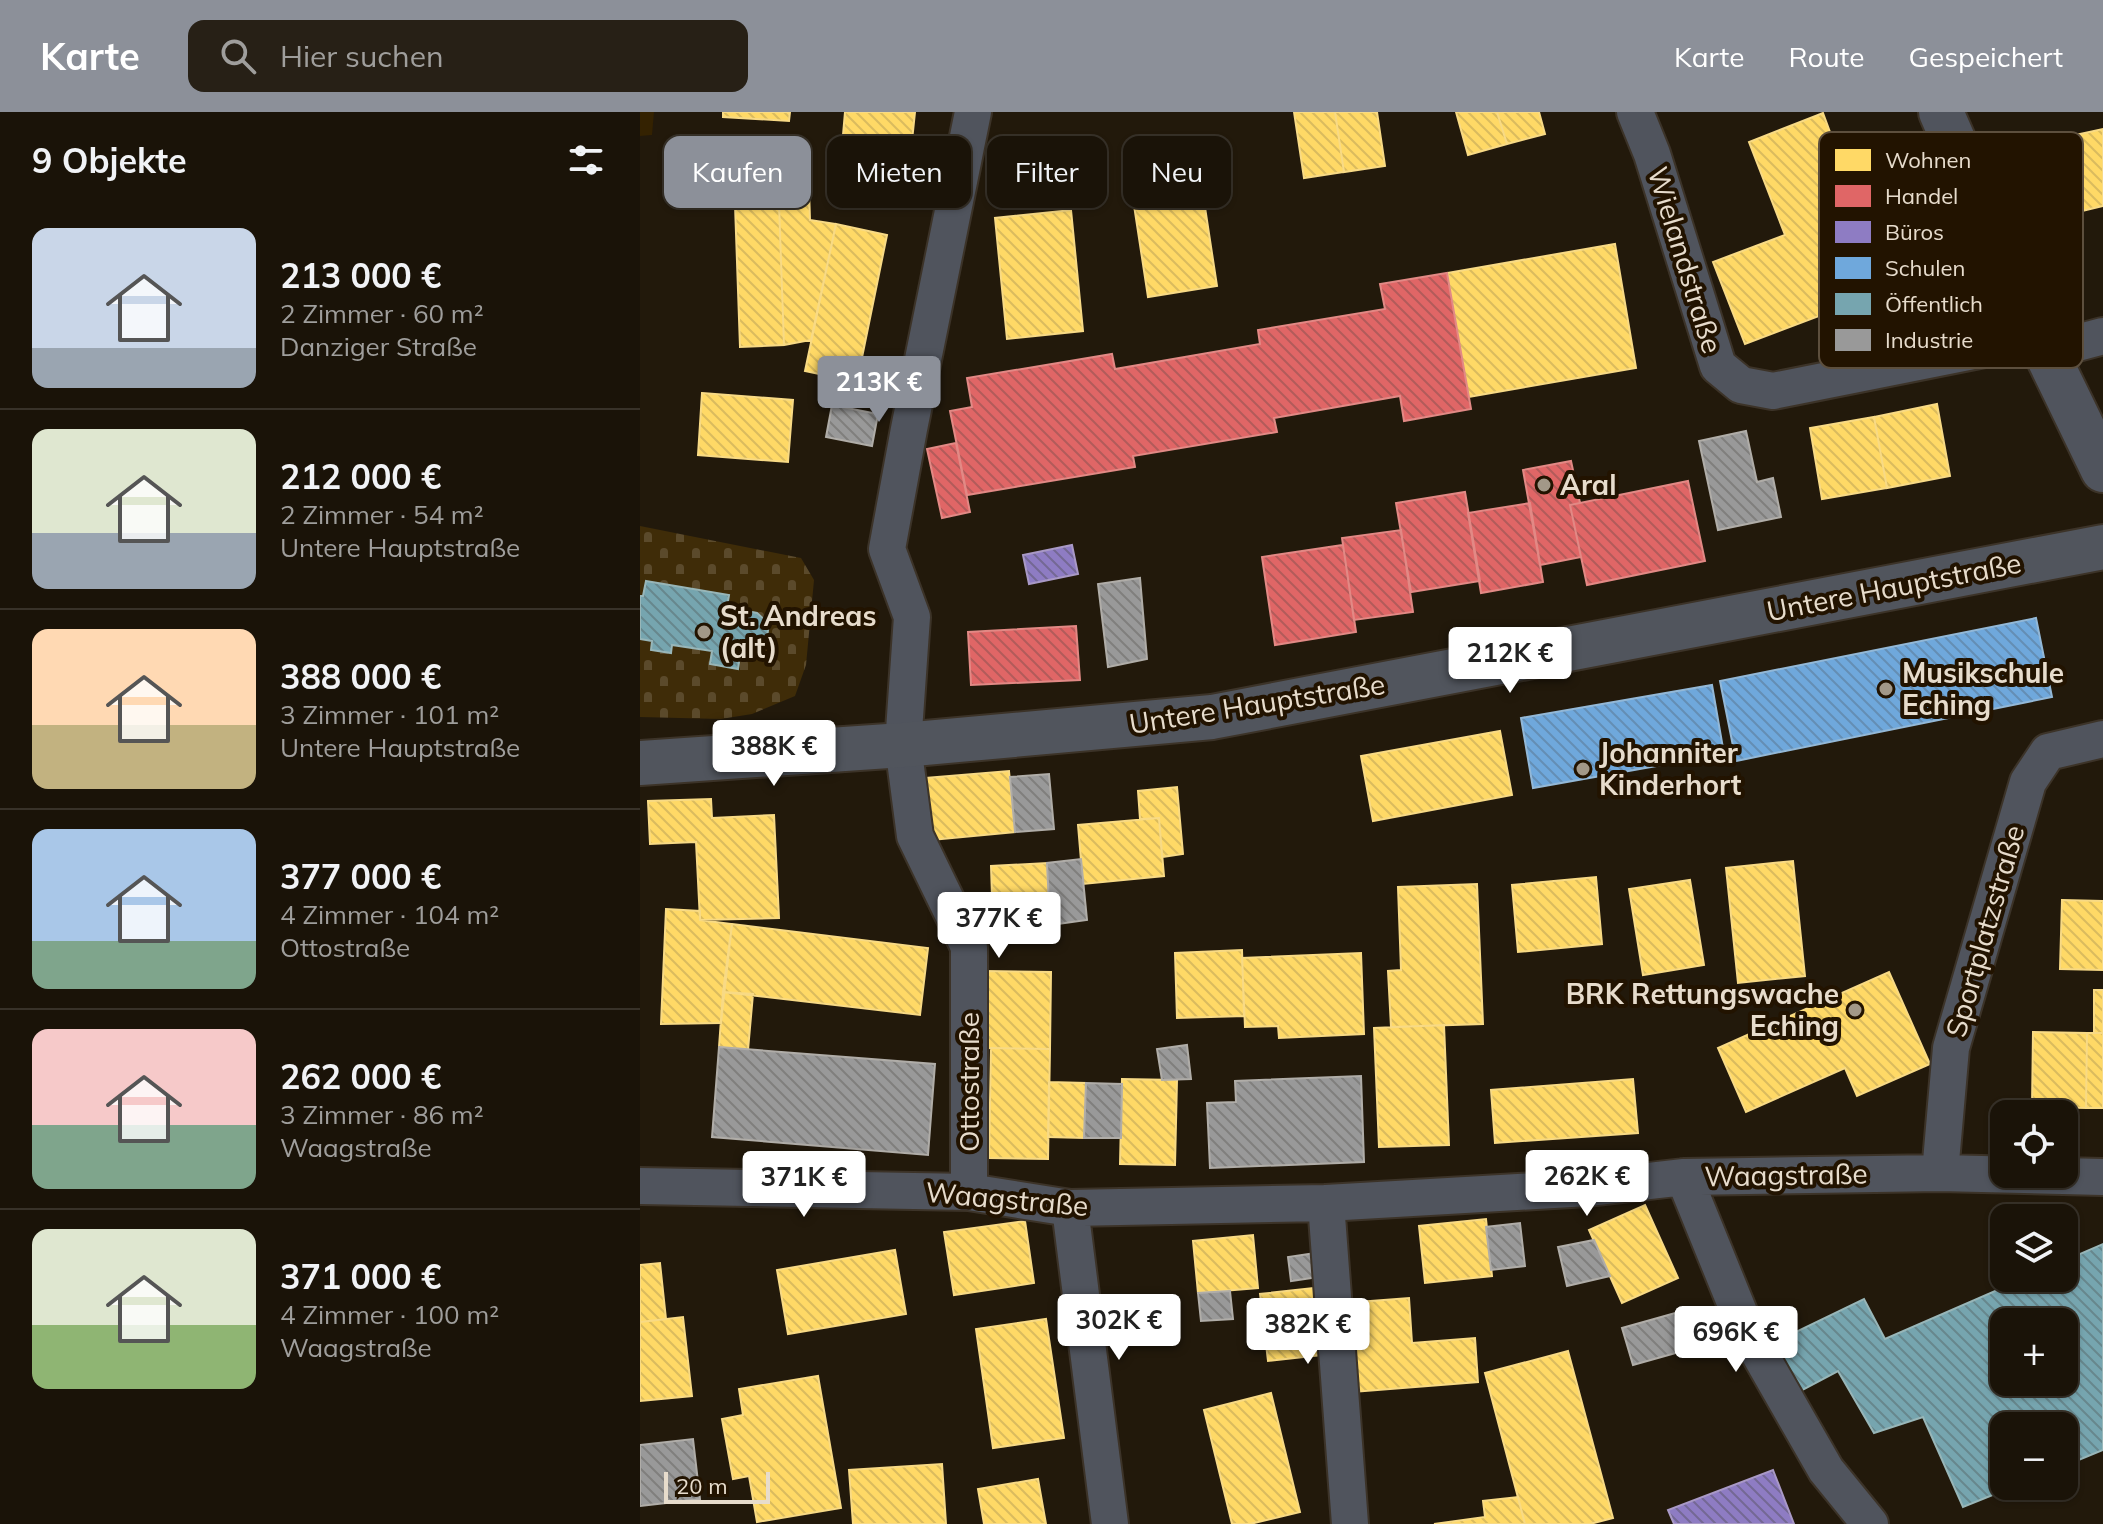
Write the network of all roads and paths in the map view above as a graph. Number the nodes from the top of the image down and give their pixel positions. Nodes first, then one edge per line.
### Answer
1 (973, 112) edge
2 (1635, 112) edge
3 (1941, 112) edge
4 (1950, 132) edge
5 (2103, 336) edge
6 (2083, 339) edge
7 (1905, 368) edge
8 (2054, 368) edge
9 (2103, 470) edge
10 (2103, 547) edge
11 (2103, 739) edge
12 (903, 745) junction
13 (640, 763) edge
14 (1940, 1173) junction
15 (1684, 1177) junction
16 (2103, 1177) edge
17 (640, 1186) edge
18 (969, 1192) junction
19 (1326, 1203) junction
20 (1070, 1208) junction
21 (1110, 1524) edge
22 (1350, 1524) edge
23 (1870, 1524) edge

1 - 12 street, Ottostraße
2 - 7 street, Wielandstraße
3 - 4 street
5 - 6 street, Wielandstraße
8 - 9 street
10 - 12 main road, Untere Hauptstraße
11 - 14 street, Sportplatzstraße
12 - 13 main road, Untere Hauptstraße
12 - 18 street, Ottostraße
14 - 15 street, Waagstraße
14 - 16 street, Waagstraße
15 - 19 street, Waagstraße
15 - 23 street
17 - 18 street, Waagstraße
18 - 20 street, Waagstraße
19 - 20 street, Waagstraße
19 - 22 street
20 - 21 street

